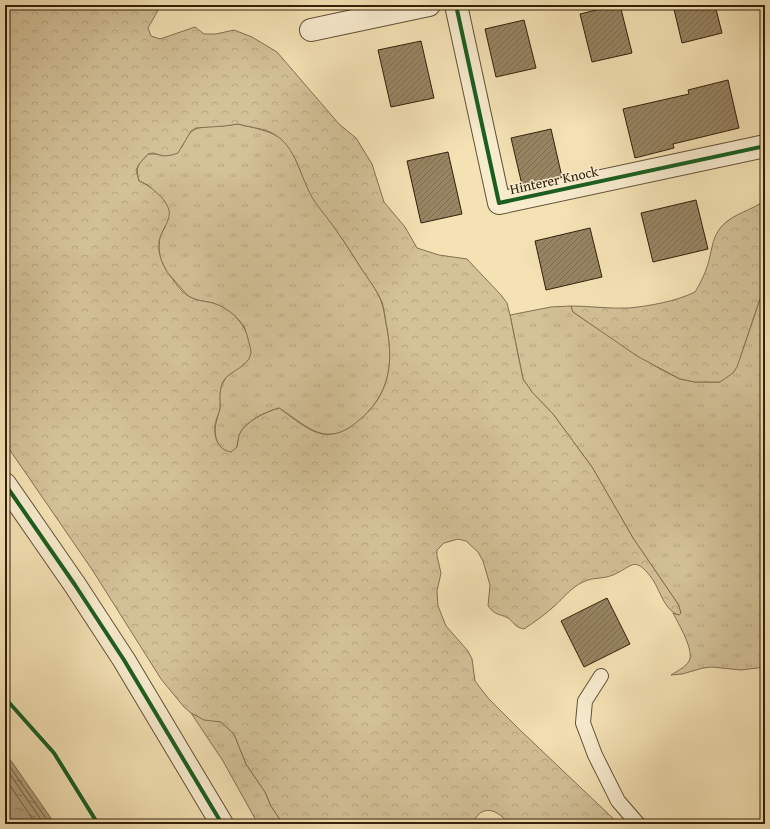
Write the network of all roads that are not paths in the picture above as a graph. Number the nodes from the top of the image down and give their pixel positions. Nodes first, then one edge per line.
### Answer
1 (429, 5) edge
2 (456, 5) edge
3 (311, 30) dead end
4 (765, 146) edge
5 (5, 484) edge
6 (601, 676) dead end
7 (222, 824) edge
8 (638, 824) edge

1 - 3 street
2 - 4 street, Hinterer Knock
5 - 7 street
6 - 8 lane

